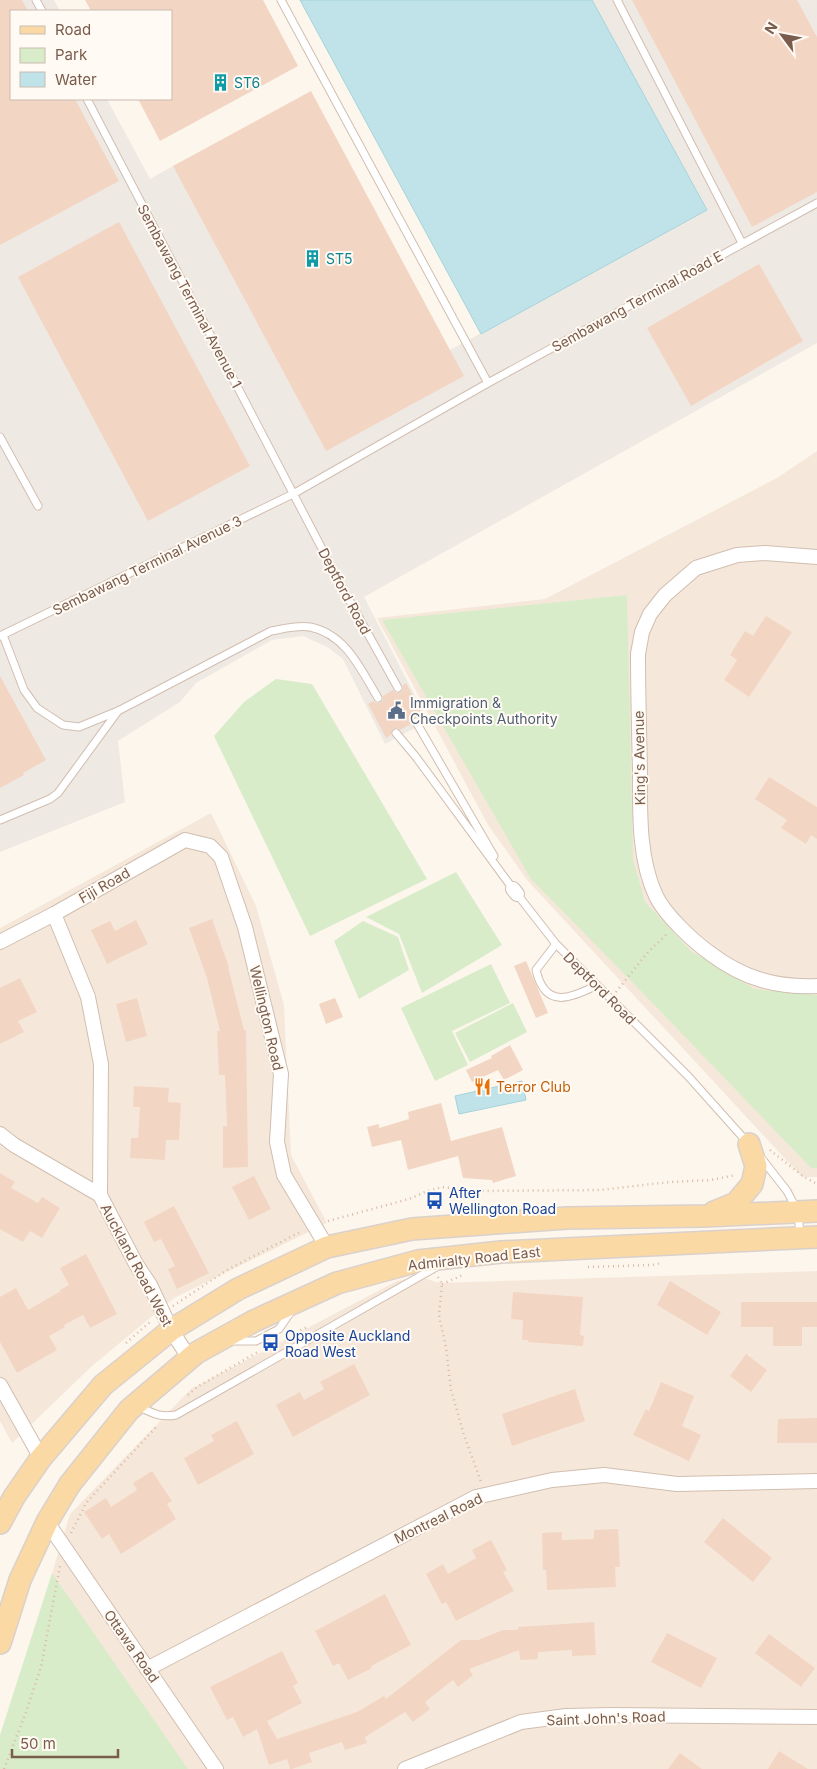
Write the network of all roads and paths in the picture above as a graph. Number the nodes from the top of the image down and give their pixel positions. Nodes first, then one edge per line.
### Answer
1 (280, 0) edge
2 (618, 0) edge
3 (88, 100) edge
4 (817, 203) edge
5 (742, 243) junction
6 (488, 383) junction
7 (0, 437) edge
8 (3, 449) edge
9 (293, 494) junction
10 (38, 506) dead end
11 (817, 558) edge
12 (2, 635) edge
13 (398, 688) dead end
14 (378, 698) dead end
15 (118, 711) junction
16 (416, 722) dead end
17 (396, 732) dead end
18 (0, 820) edge
19 (210, 846) joint
20 (515, 892) junction
21 (54, 914) junction
22 (677, 924) junction
23 (0, 942) edge
24 (556, 944) junction
25 (597, 985) junction
26 (817, 986) edge
27 (610, 999) junction
28 (0, 1134) edge
29 (749, 1144) junction
30 (740, 1174) dead end
31 (804, 1177) dead end
32 (817, 1184) edge
33 (100, 1194) junction
34 (807, 1211) edge
35 (704, 1216) junction
36 (314, 1225) junction
37 (808, 1237) edge
38 (327, 1247) junction
39 (443, 1264) junction
40 (308, 1326) dead end
41 (171, 1330) junction
42 (282, 1340) dead end
43 (264, 1349) dead end
44 (190, 1359) junction
45 (0, 1385) edge
46 (135, 1404) junction
47 (166, 1416) junction
48 (41, 1458) junction
49 (817, 1481) edge
50 (486, 1495) junction
51 (47, 1522) junction
52 (0, 1523) edge
53 (64, 1547) junction
54 (0, 1643) edge
55 (147, 1668) junction
56 (817, 1717) edge
57 (4, 1769) edge
58 (216, 1769) edge
59 (405, 1769) edge

1 - 6 lane
2 - 5 lane
3 - 9 lane, Sembawang Terminal Avenue 1
4 - 5 lane, Sembawang Terminal Road E
5 - 6 lane, Sembawang Terminal Road E
6 - 9 lane, Sembawang Terminal Road E
7 - 8 lane
8 - 10 lane
9 - 12 lane, Sembawang Terminal Avenue 3
9 - 13 lane, Deptford Road
11 - 22 street, King's Avenue
12 - 15 lane
14 - 15 lane
15 - 18 lane
16 - 20 lane, Deptford Road
17 - 20 lane
19 - 21 street, Fiji Road
19 - 36 street, Wellington Road
20 - 24 lane, Deptford Road
21 - 23 street, Fiji Road
21 - 33 street
22 - 26 street, King's Avenue
22 - 27 path
24 - 25 lane, Deptford Road
24 - 25 lane
25 - 27 lane, Deptford Road
27 - 29 lane, Deptford Road
28 - 33 street, Auckland Road West
29 - 34 lane, Deptford Road
29 - 35 main road
30 - 36 path
31 - 32 path
33 - 41 street, Auckland Road West
34 - 35 main road
34 - 37 lane, Deptford Road
35 - 38 main road
36 - 38 street, Wellington Road
37 - 39 main road, Admiralty Road East
38 - 41 main road
39 - 44 main road, Admiralty Road East
39 - 47 lane
39 - 50 path
40 - 42 path
41 - 44 street, Auckland Road West
41 - 48 main road
43 - 47 path
44 - 46 main road, Admiralty Road East
45 - 48 street
46 - 47 lane
46 - 51 main road, Admiralty Road East
47 - 53 path
48 - 52 main road
49 - 50 street, Montreal Road
50 - 55 street, Montreal Road
51 - 53 street, Ottawa Road
51 - 54 main road, Admiralty Road East
53 - 55 street, Ottawa Road
53 - 57 path
55 - 58 street, Ottawa Road
56 - 59 street, Saint John's Road

